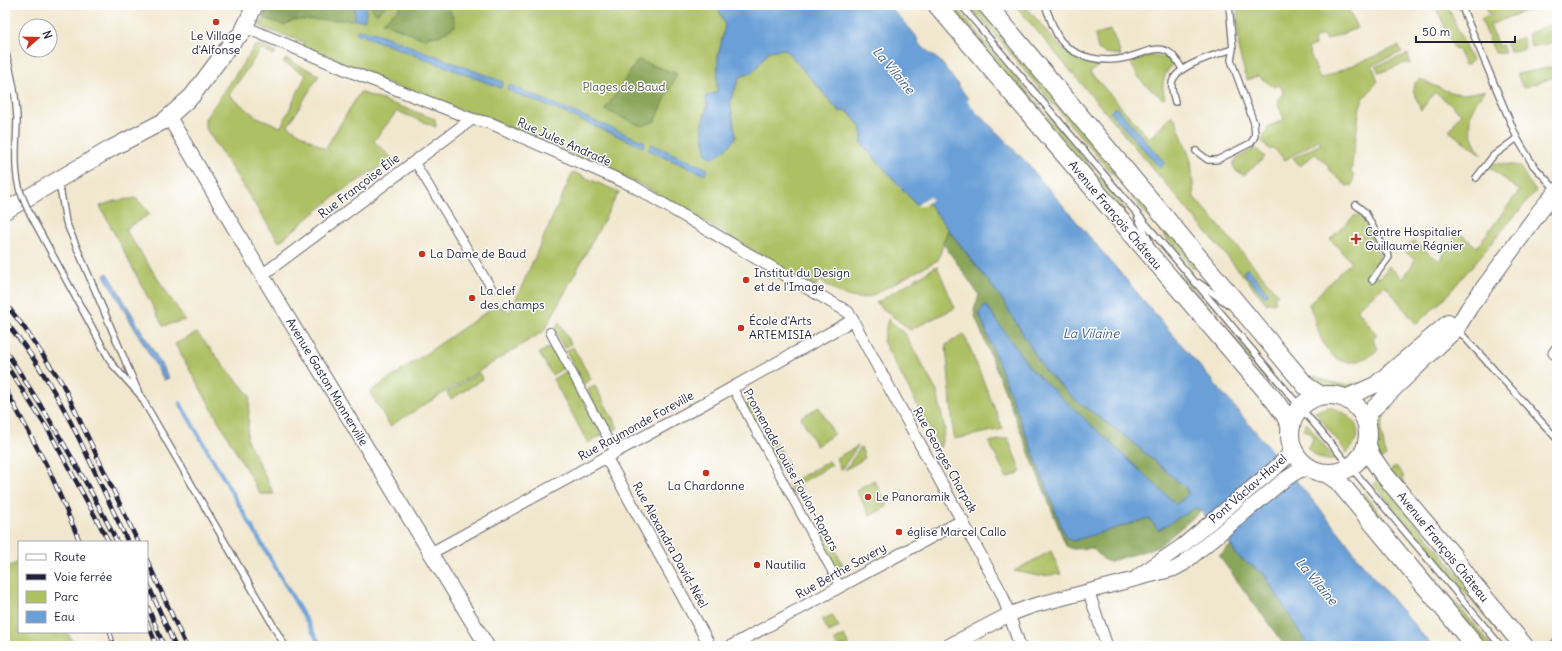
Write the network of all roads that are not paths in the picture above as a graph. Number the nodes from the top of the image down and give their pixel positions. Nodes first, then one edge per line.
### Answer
1 (246, 5) edge
2 (255, 5) edge
3 (937, 5) edge
4 (961, 5) edge
5 (987, 5) edge
6 (1045, 5) edge
7 (1229, 5) edge
8 (1461, 5) edge
9 (245, 27) junction
10 (233, 41) junction
11 (1232, 49) junction
12 (5, 50) edge
13 (1182, 69) junction
14 (1175, 102) dead end
15 (169, 118) junction
16 (472, 119) junction
17 (1517, 138) junction
18 (1196, 151) dead end
19 (414, 161) junction
20 (1476, 178) dead end
21 (57, 182) junction
22 (1557, 191) edge
23 (1356, 205) dead end
24 (1134, 211) junction
25 (5, 212) edge
26 (1162, 271) junction
27 (262, 275) junction
28 (1189, 276) junction
29 (1372, 280) dead end
30 (492, 288) dead end
31 (853, 320) junction
32 (1454, 325) junction
33 (1257, 326) junction
34 (550, 332) dead end
35 (732, 387) junction
36 (140, 395) junction
37 (1321, 396) junction
38 (1345, 398) junction
39 (1301, 407) junction
40 (1366, 422) junction
41 (1557, 439) edge
42 (1290, 443) junction
43 (1367, 446) junction
44 (611, 455) junction
45 (1350, 467) junction
46 (1311, 470) junction
47 (963, 520) junction
48 (431, 553) junction
49 (1133, 579) junction
50 (840, 586) junction
51 (1088, 590) junction
52 (1008, 615) junction
53 (1557, 641) edge
54 (285, 646) edge
55 (487, 646) edge
56 (710, 646) edge
57 (731, 646) edge
58 (949, 646) edge
59 (1020, 646) edge
60 (1107, 646) edge
61 (1475, 646) edge
62 (1501, 646) edge
63 (1524, 646) edge
64 (1551, 646) edge

1 - 10 main road
2 - 9 main road
3 - 26 main road, Avenue François Château
4 - 24 lane
5 - 33 main road
6 - 13 lane
7 - 11 lane
8 - 17 lane
9 - 10 main road
9 - 16 street, Rue Jules Andrade
10 - 15 main road
11 - 13 lane
11 - 18 lane
12 - 36 lane, bridge
13 - 14 lane
15 - 21 main road
15 - 27 street, Avenue Gaston Monnerville
16 - 19 street, Rue Françoise Élie
16 - 31 street, Rue Jules Andrade
17 - 20 lane
17 - 22 lane
19 - 27 street, Rue Françoise Élie
19 - 30 street
21 - 25 main road
21 - 36 lane
22 - 32 main road
23 - 29 lane
24 - 26 lane
24 - 28 lane
26 - 42 main road, Avenue François Château
27 - 48 street, Avenue Gaston Monnerville
28 - 33 lane
28 - 39 lane
31 - 35 street, Rue Raymonde Foreville
31 - 47 street, Rue Georges Charpak
32 - 38 main road
32 - 40 main road
32 - 41 lane
33 - 37 main road
34 - 44 street
35 - 44 street, Rue Raymonde Foreville
35 - 50 street, Promenade Louise Foulon-Ropars
36 - 54 lane
37 - 38 main road
37 - 39 main road
38 - 40 main road
39 - 42 main road
39 - 45 lane
40 - 43 main road
42 - 46 main road, Avenue François Château
42 - 49 street, Pont Václav-Havel
43 - 45 main road
43 - 63 main road, Avenue François Château
44 - 48 street, Rue Raymonde Foreville
44 - 56 street, Rue Alexandra David-Néel
45 - 46 main road
45 - 62 lane
46 - 49 street, Pont Václav-Havel
46 - 61 main road
47 - 50 street, Rue Berthe Savery
47 - 52 street, Rue Georges Charpak
48 - 55 street, Avenue Gaston Monnerville
49 - 51 street, Pont Václav-Havel
50 - 57 street, Rue Berthe Savery
51 - 52 street, Pont Václav-Havel
51 - 60 street
52 - 58 street, Pont Václav-Havel
52 - 59 street, Rue Georges Charpak
53 - 64 lane

